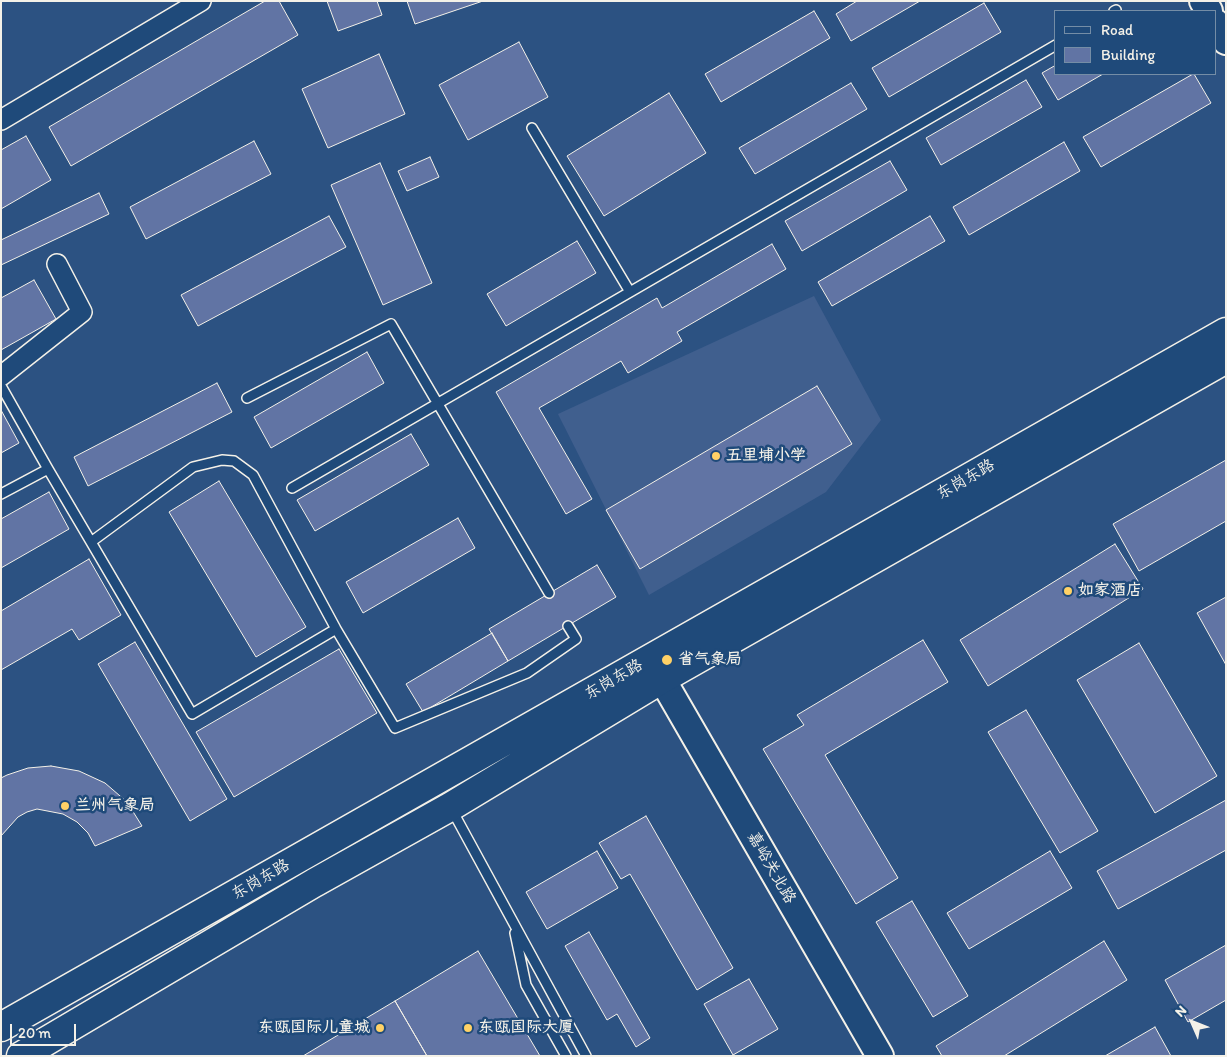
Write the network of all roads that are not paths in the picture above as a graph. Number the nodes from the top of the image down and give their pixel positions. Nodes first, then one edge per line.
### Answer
1 (201, 1) edge
2 (1217, 25) edge
3 (1226, 41) edge
4 (1054, 46) edge
5 (1, 120) edge
6 (532, 128) dead end
7 (57, 264) dead end
8 (630, 292) junction
9 (1226, 332) edge
10 (1226, 359) edge
11 (1, 376) edge
12 (1, 386) edge
13 (247, 398) dead end
14 (437, 404) junction
15 (48, 469) junction
16 (292, 488) dead end
17 (1, 494) edge
18 (91, 542) junction
19 (549, 593) dead end
20 (568, 626) dead end
21 (336, 628) junction
22 (656, 669) junction
23 (450, 807) junction
24 (514, 924) junction
25 (1, 1028) edge
26 (21, 1056) edge
27 (566, 1056) edge
28 (586, 1056) edge
29 (880, 1056) edge

1 - 5 street
2 - 3 main road
4 - 8 lane
6 - 8 lane
7 - 11 street
8 - 14 lane
9 - 22 main road, 东岗东路
10 - 22 main road, 东岗东路
12 - 15 lane
13 - 14 lane
14 - 16 lane
14 - 19 lane
15 - 17 lane
15 - 18 lane
18 - 21 lane
18 - 21 lane
20 - 21 lane
22 - 23 main road, 东岗东路
22 - 25 main road, 东岗东路
22 - 29 main road, 嘉峪关北路
23 - 24 lane
23 - 26 main road, 东岗东路
24 - 27 lane
24 - 28 lane

